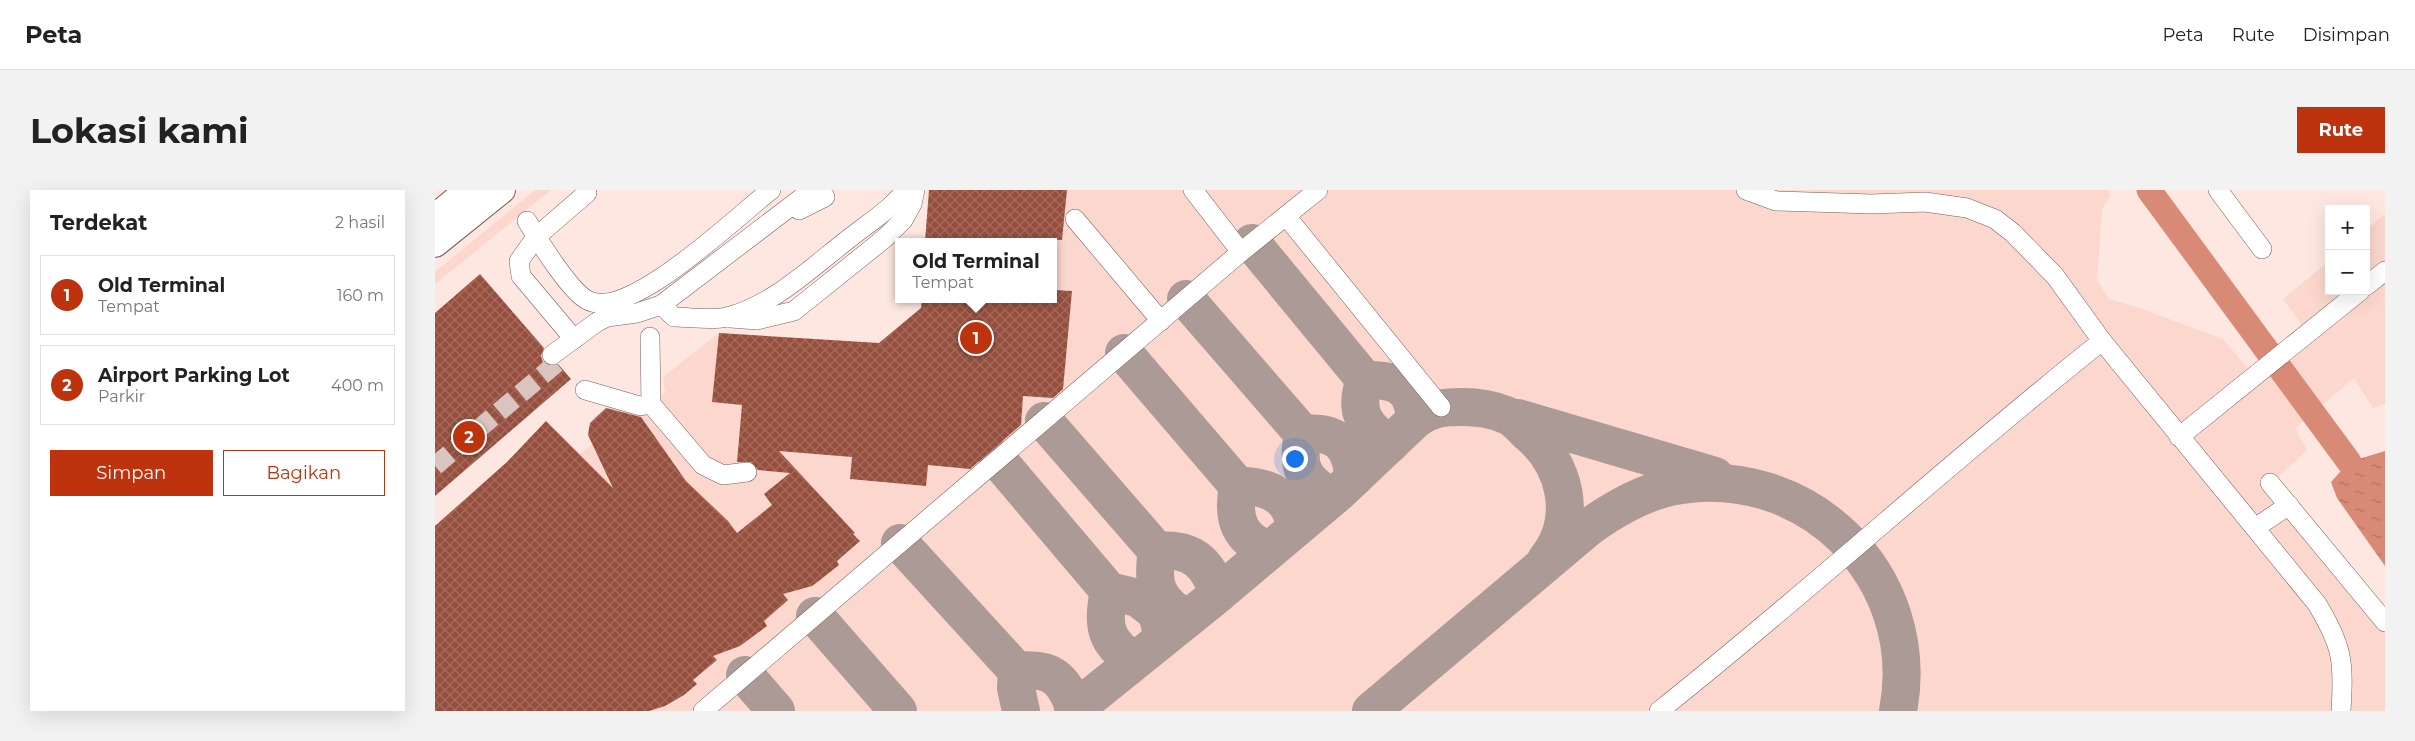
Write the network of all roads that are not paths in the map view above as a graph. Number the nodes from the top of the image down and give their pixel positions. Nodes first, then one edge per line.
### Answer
1 (468, 190) edge
2 (501, 190) edge
3 (771, 190) edge
4 (906, 190) edge
5 (915, 190) edge
6 (1193, 190) edge
7 (1318, 190) edge
8 (1746, 190) edge
9 (2218, 190) edge
10 (587, 193) dead end
11 (819, 194) edge
12 (1292, 203) edge
13 (435, 217) edge
14 (1075, 219) dead end
15 (532, 229) junction
16 (435, 244) edge
17 (2262, 249) dead end
18 (1241, 252) junction
19 (2385, 271) edge
20 (2370, 283) edge
21 (2355, 295) edge
22 (667, 311) junction
23 (725, 318) junction
24 (1161, 321) junction
25 (597, 322) junction
26 (650, 337) dead end
27 (574, 339) junction
28 (2102, 341) junction
29 (585, 390) dead end
30 (651, 404) junction
31 (1441, 407) dead end
32 (2179, 437) junction
33 (747, 472) dead end
34 (2270, 483) dead end
35 (2289, 505) junction
36 (2255, 528) junction
37 (2385, 622) edge
38 (703, 711) edge
39 (1659, 711) edge
40 (2341, 711) edge

1 - 13 highway
2 - 16 highway
3 - 15 street
4 - 23 street
5 - 23 street
6 - 18 street
7 - 12 street
8 - 28 street
9 - 17 street
10 - 15 street
11 - 22 street
12 - 18 street
12 - 31 street
14 - 24 street
15 - 27 street
18 - 24 street
19 - 20 street
21 - 32 street
22 - 23 street
22 - 25 street
24 - 38 street
25 - 27 street
25 - 27 street
26 - 30 street
28 - 32 street
28 - 39 street
29 - 30 street
30 - 33 street
32 - 36 street
34 - 35 street
35 - 36 street
35 - 37 street
36 - 40 street

